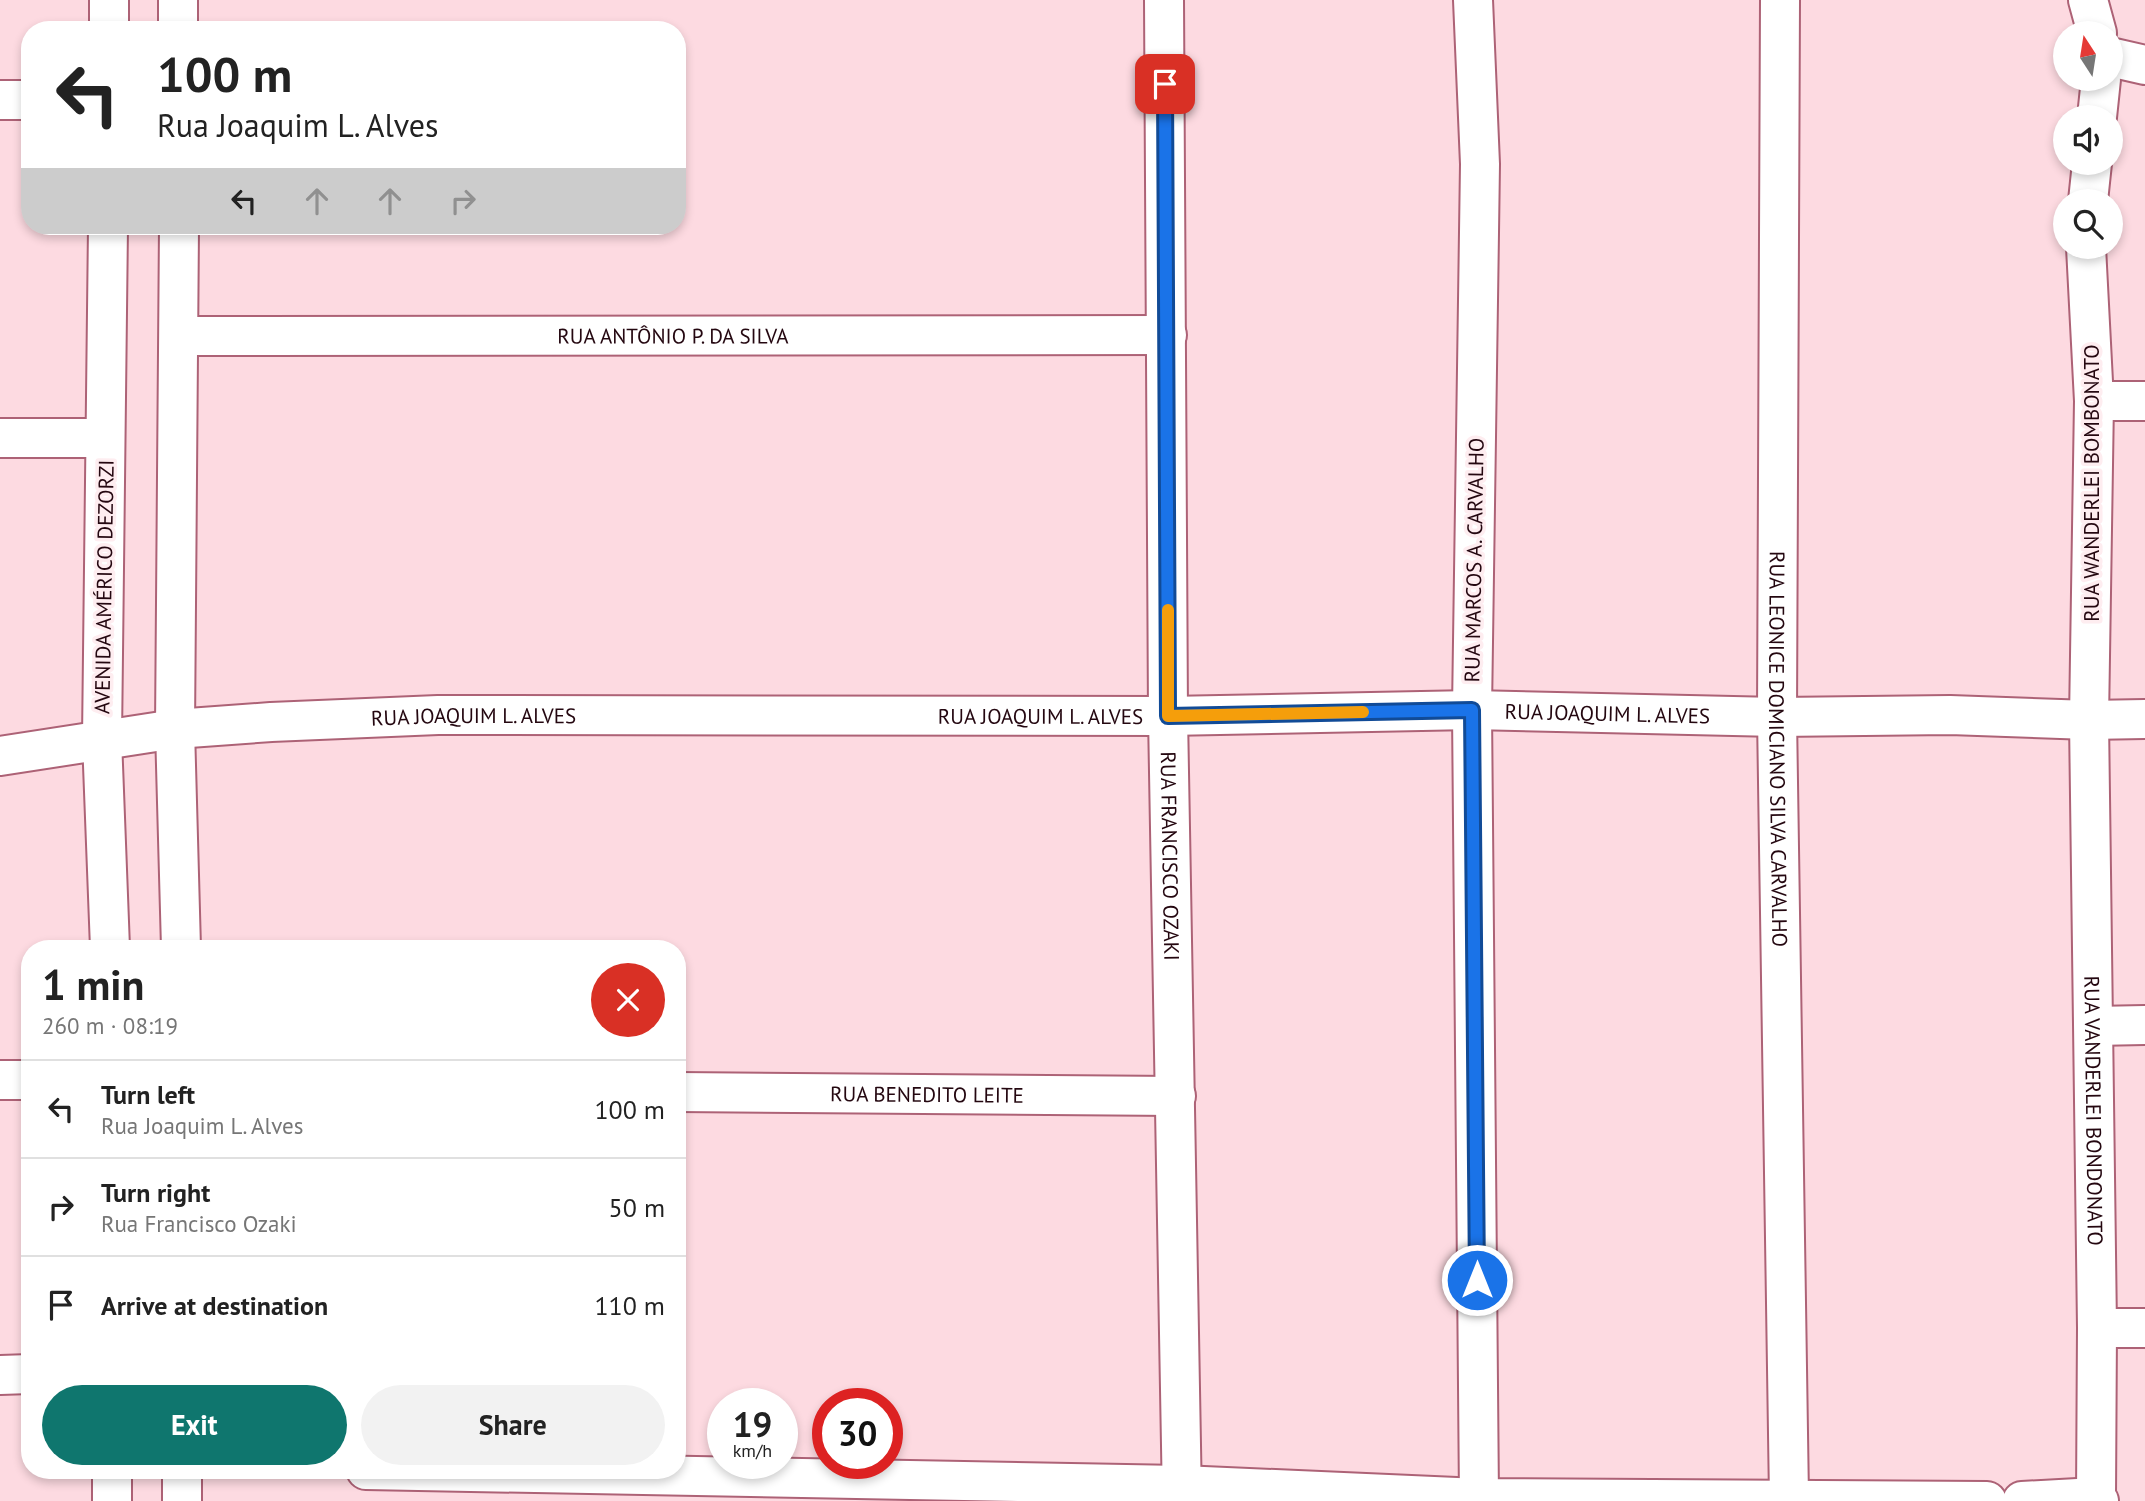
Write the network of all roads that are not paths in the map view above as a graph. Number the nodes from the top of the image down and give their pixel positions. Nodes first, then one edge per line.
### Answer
1 (109, 0) edge
2 (178, 0) edge
3 (1164, 0) edge
4 (1473, 0) edge
5 (1780, 0) edge
6 (2088, 0) edge
7 (109, 21) edge
8 (178, 21) edge
9 (2094, 21) edge
10 (2123, 60) edge
11 (2145, 65) edge
12 (0, 100) edge
13 (21, 100) edge
14 (108, 235) edge
15 (179, 235) edge
16 (2087, 259) edge
17 (1167, 335) junction
18 (179, 336) junction
19 (2094, 401) junction
20 (2145, 401) edge
21 (0, 438) edge
22 (105, 438) junction
23 (1472, 710) junction
24 (1168, 716) junction
25 (1777, 717) junction
26 (2145, 719) edge
27 (2089, 720) junction
28 (175, 729) junction
29 (103, 739) junction
30 (0, 756) edge
31 (110, 940) edge
32 (181, 940) edge
33 (2094, 1026) junction
34 (2145, 1026) edge
35 (0, 1080) edge
36 (21, 1080) edge
37 (686, 1091) edge
38 (1176, 1096) junction
39 (2097, 1328) junction
40 (2145, 1328) edge
41 (21, 1374) edge
42 (0, 1375) edge
43 (112, 1479) edge
44 (182, 1479) edge
45 (685, 1479) edge
46 (1181, 1493) edge
47 (1479, 1498) junction
48 (1789, 1498) junction
49 (2097, 1499) edge
50 (112, 1501) edge
51 (182, 1501) edge
52 (1987, 1501) edge
53 (2022, 1501) edge

1 - 7 street
2 - 8 street
3 - 17 street, RUA FRANCISCO OZAKI
4 - 23 street, RUA MARCOS A. CARVALHO
5 - 25 street, RUA LEONICE DOMICIANO SILVA CARVALHO
6 - 9 street
10 - 11 street
12 - 13 street
14 - 22 street, AVENIDA AMÉRICO DEZORZI
15 - 18 street
16 - 19 street, RUA WANDERLEI BOMBONATO
17 - 18 street, RUA ANTÔNIO P. DA SILVA
17 - 24 street, RUA FRANCISCO OZAKI
18 - 28 street
19 - 20 street
19 - 27 street, RUA WANDERLEI BOMBONATO
21 - 22 street
22 - 29 street, AVENIDA AMÉRICO DEZORZI
23 - 24 street, RUA JOAQUIM L. ALVES
23 - 25 street, RUA JOAQUIM L. ALVES
23 - 47 street, RUA MARCOS A. CARVALHO
24 - 28 street, RUA JOAQUIM L. ALVES
24 - 38 street, RUA FRANCISCO OZAKI
25 - 27 street, RUA JOAQUIM L. ALVES
25 - 48 street, RUA LEONICE DOMICIANO SILVA CARVALHO
26 - 27 street, RUA JOAQUIM L. ALVES
27 - 33 street, RUA VANDERLEI BONDONATO
28 - 29 street, RUA JOAQUIM L. ALVES
28 - 32 street
29 - 30 street, RUA JOAQUIM L. ALVES
29 - 31 street, AVENIDA AMÉRICO DEZORZI
33 - 34 street
33 - 39 street, RUA VANDERLEI BONDONATO
35 - 36 street
37 - 38 street, RUA BENEDITO LEITE
38 - 46 street, RUA FRANCISCO OZAKI
39 - 40 street
39 - 49 street, RUA VANDERLEI BONDONATO
41 - 42 street
43 - 50 street
44 - 51 street
45 - 46 street
46 - 47 street
47 - 48 street
48 - 52 street
49 - 53 street

